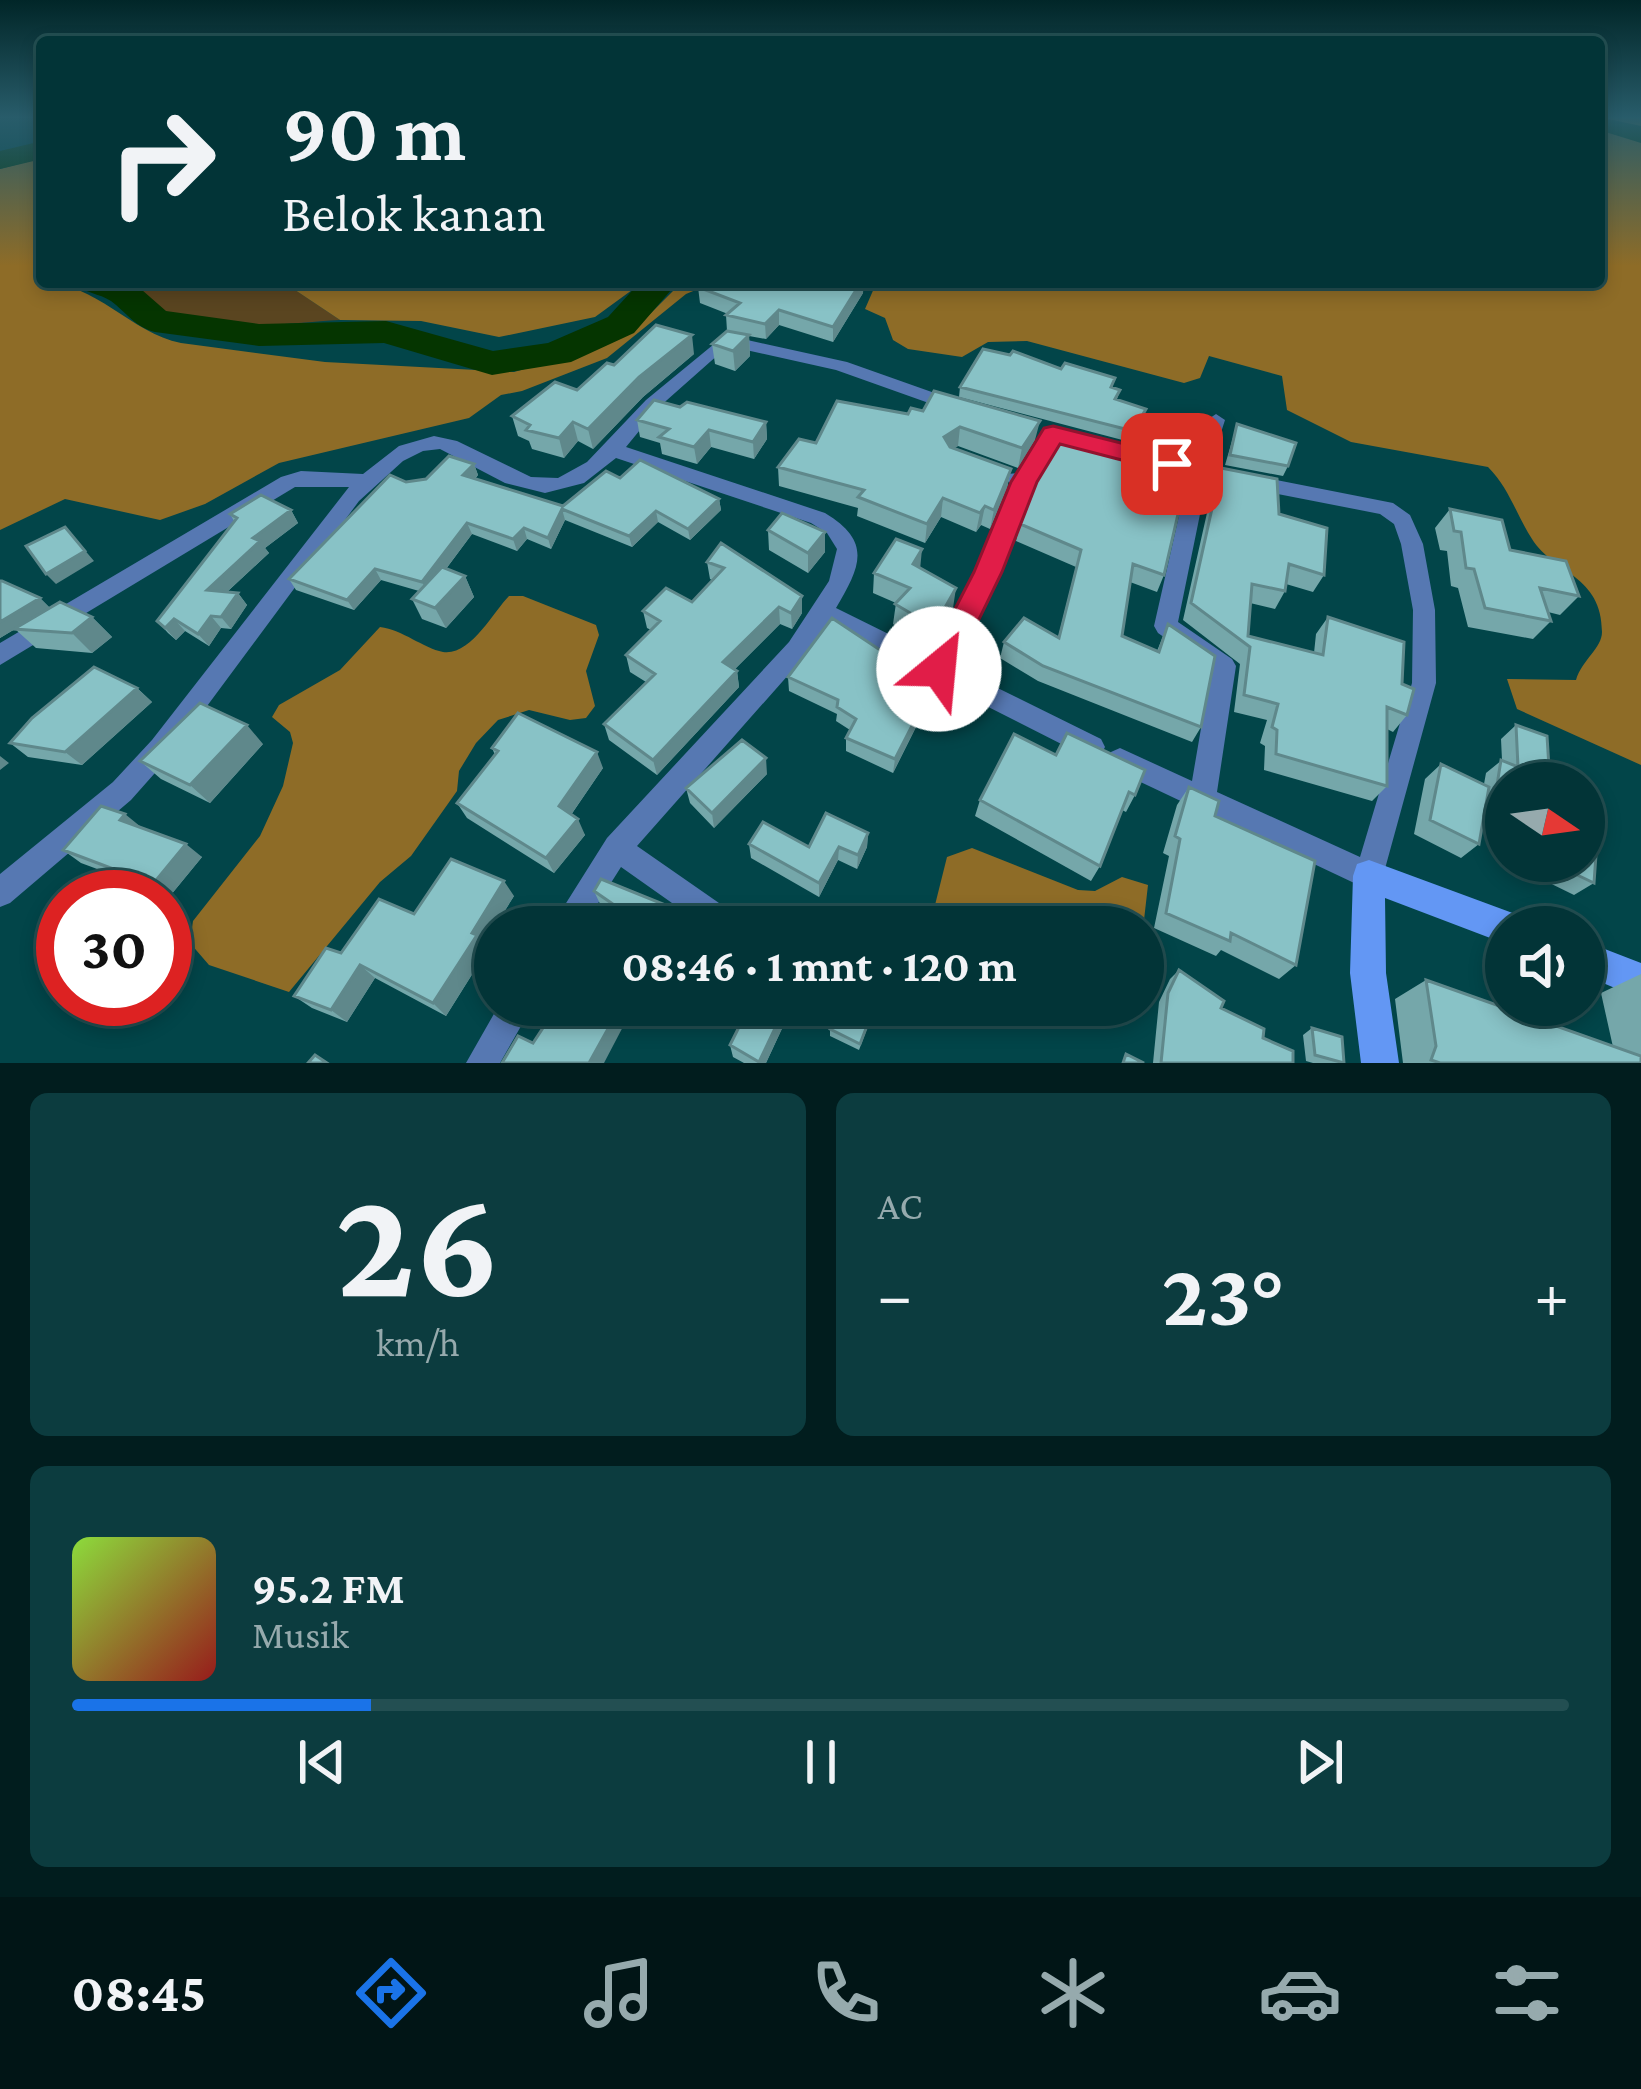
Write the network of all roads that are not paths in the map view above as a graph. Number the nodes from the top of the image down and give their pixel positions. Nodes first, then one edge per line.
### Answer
1 (975, 412) edge
2 (1216, 420) dead end
3 (613, 450) junction
4 (990, 470) edge
5 (1198, 472) junction
6 (368, 481) junction
7 (1024, 482) junction
8 (822, 612) junction
9 (0, 655) edge
10 (939, 669) junction
11 (1202, 797) junction
12 (617, 848) junction
13 (1370, 876) junction
14 (0, 893) edge
15 (580, 906) edge
16 (699, 906) edge
17 (1485, 919) edge
18 (1605, 966) edge
19 (1641, 981) edge
20 (504, 1026) edge
21 (482, 1063) edge
22 (1379, 1063) edge

1 - 3 street
2 - 5 street
3 - 6 street
3 - 8 street
4 - 7 street
5 - 7 street
5 - 11 street
5 - 13 street
6 - 9 street
6 - 14 street
7 - 10 street
8 - 10 street
8 - 12 street
10 - 11 street
11 - 13 street
12 - 15 street
12 - 16 street
13 - 17 main road
13 - 22 main road
18 - 19 main road
20 - 21 street

